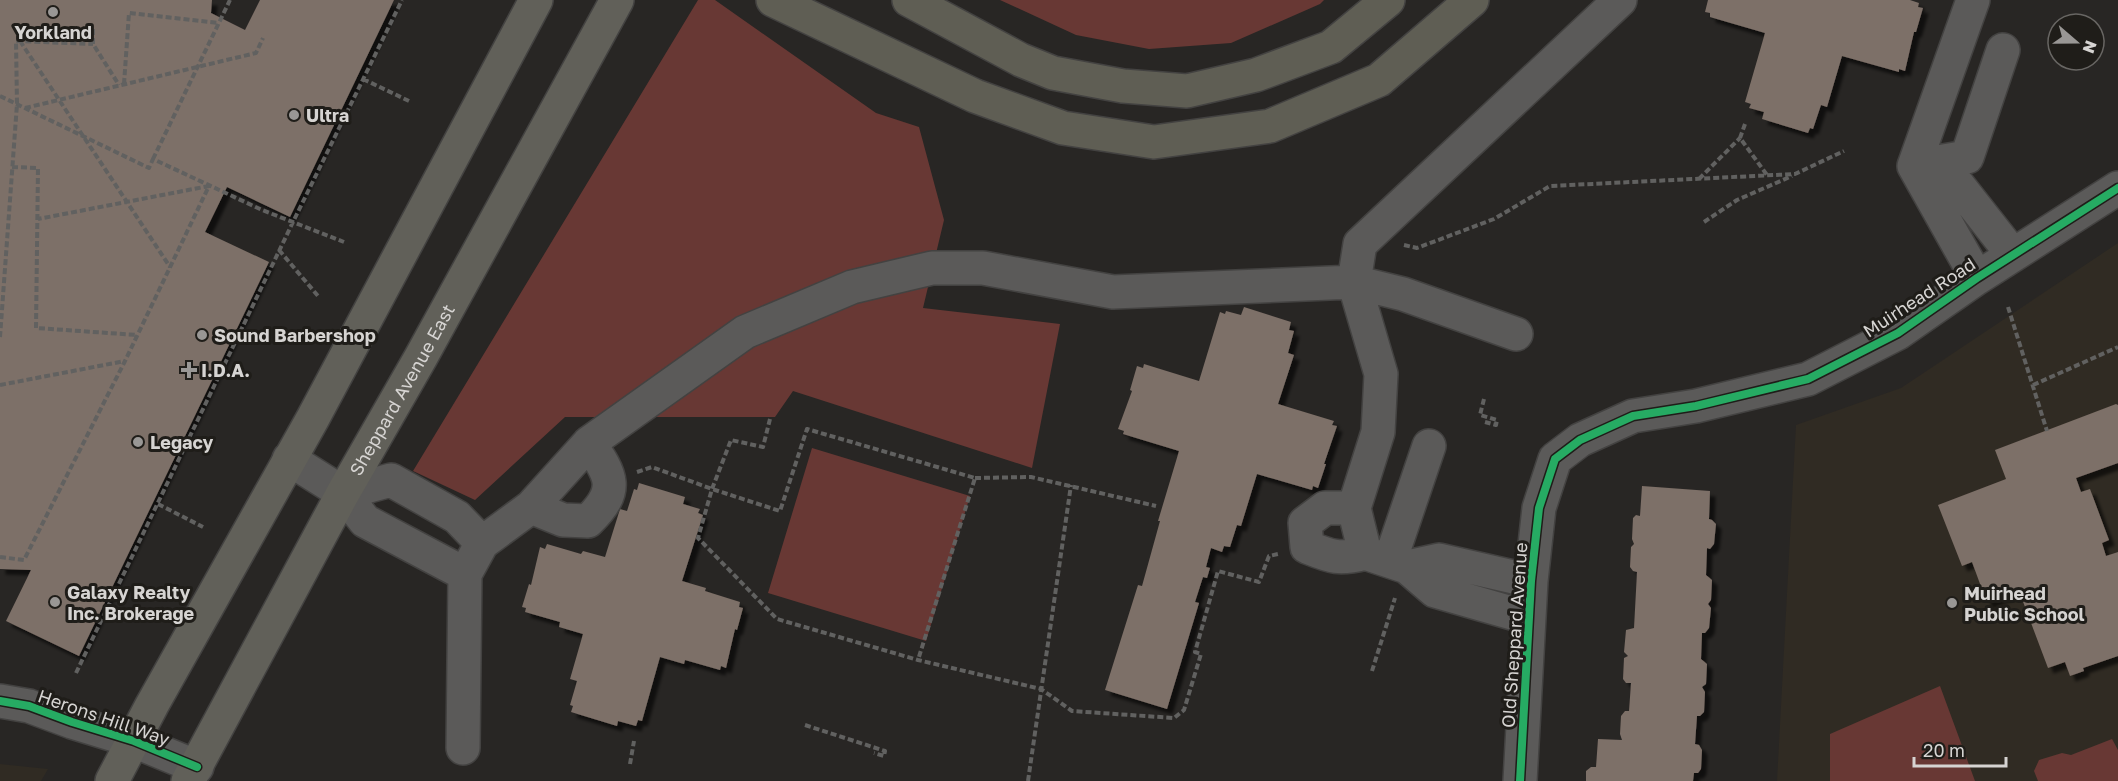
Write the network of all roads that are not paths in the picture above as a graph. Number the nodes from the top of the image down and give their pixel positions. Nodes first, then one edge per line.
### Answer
1 (536, 0) edge
2 (617, 0) edge
3 (773, 0) edge
4 (909, 0) edge
5 (1388, 0) edge
6 (1472, 0) edge
7 (1620, 0) edge
8 (1973, 0) edge
9 (2003, 50) dead end
10 (1914, 166) junction
11 (2118, 188) edge
12 (2013, 255) junction
13 (1977, 278) junction
14 (1354, 282) junction
15 (1516, 334) dead end
16 (589, 443) junction
17 (1429, 446) dead end
18 (289, 459) junction
19 (1555, 459) joint
20 (343, 493) junction
21 (531, 507) junction
22 (1354, 508) junction
23 (482, 543) junction
24 (1390, 568) junction
25 (465, 574) junction
26 (1531, 581) junction
27 (1529, 618) junction
28 (0, 700) edge
29 (134, 741) junction
30 (463, 748) dead end
31 (192, 774) edge
32 (112, 781) edge
33 (1520, 781) edge

1 - 18 main road
2 - 20 main road, Sheppard Avenue East
3 - 6 highway
4 - 5 highway
7 - 14 street
8 - 10 street
9 - 10 street
10 - 12 street
10 - 13 street
11 - 12 street, Muirhead Road
12 - 13 street, Muirhead Road
13 - 19 street, Muirhead Road
14 - 15 street
14 - 16 street
14 - 22 street
16 - 21 street
16 - 21 street
17 - 24 street
18 - 20 street
18 - 29 main road
19 - 26 street, Old Sheppard Avenue
20 - 23 street
20 - 25 street
20 - 31 main road, Sheppard Avenue East
21 - 23 street
22 - 24 street
22 - 24 street
23 - 25 street
24 - 26 street
24 - 27 street
25 - 30 street
26 - 27 street, Old Sheppard Avenue
27 - 33 street, Old Sheppard Avenue
28 - 29 street, Herons Hill Way
29 - 31 street, Herons Hill Way
29 - 32 main road

